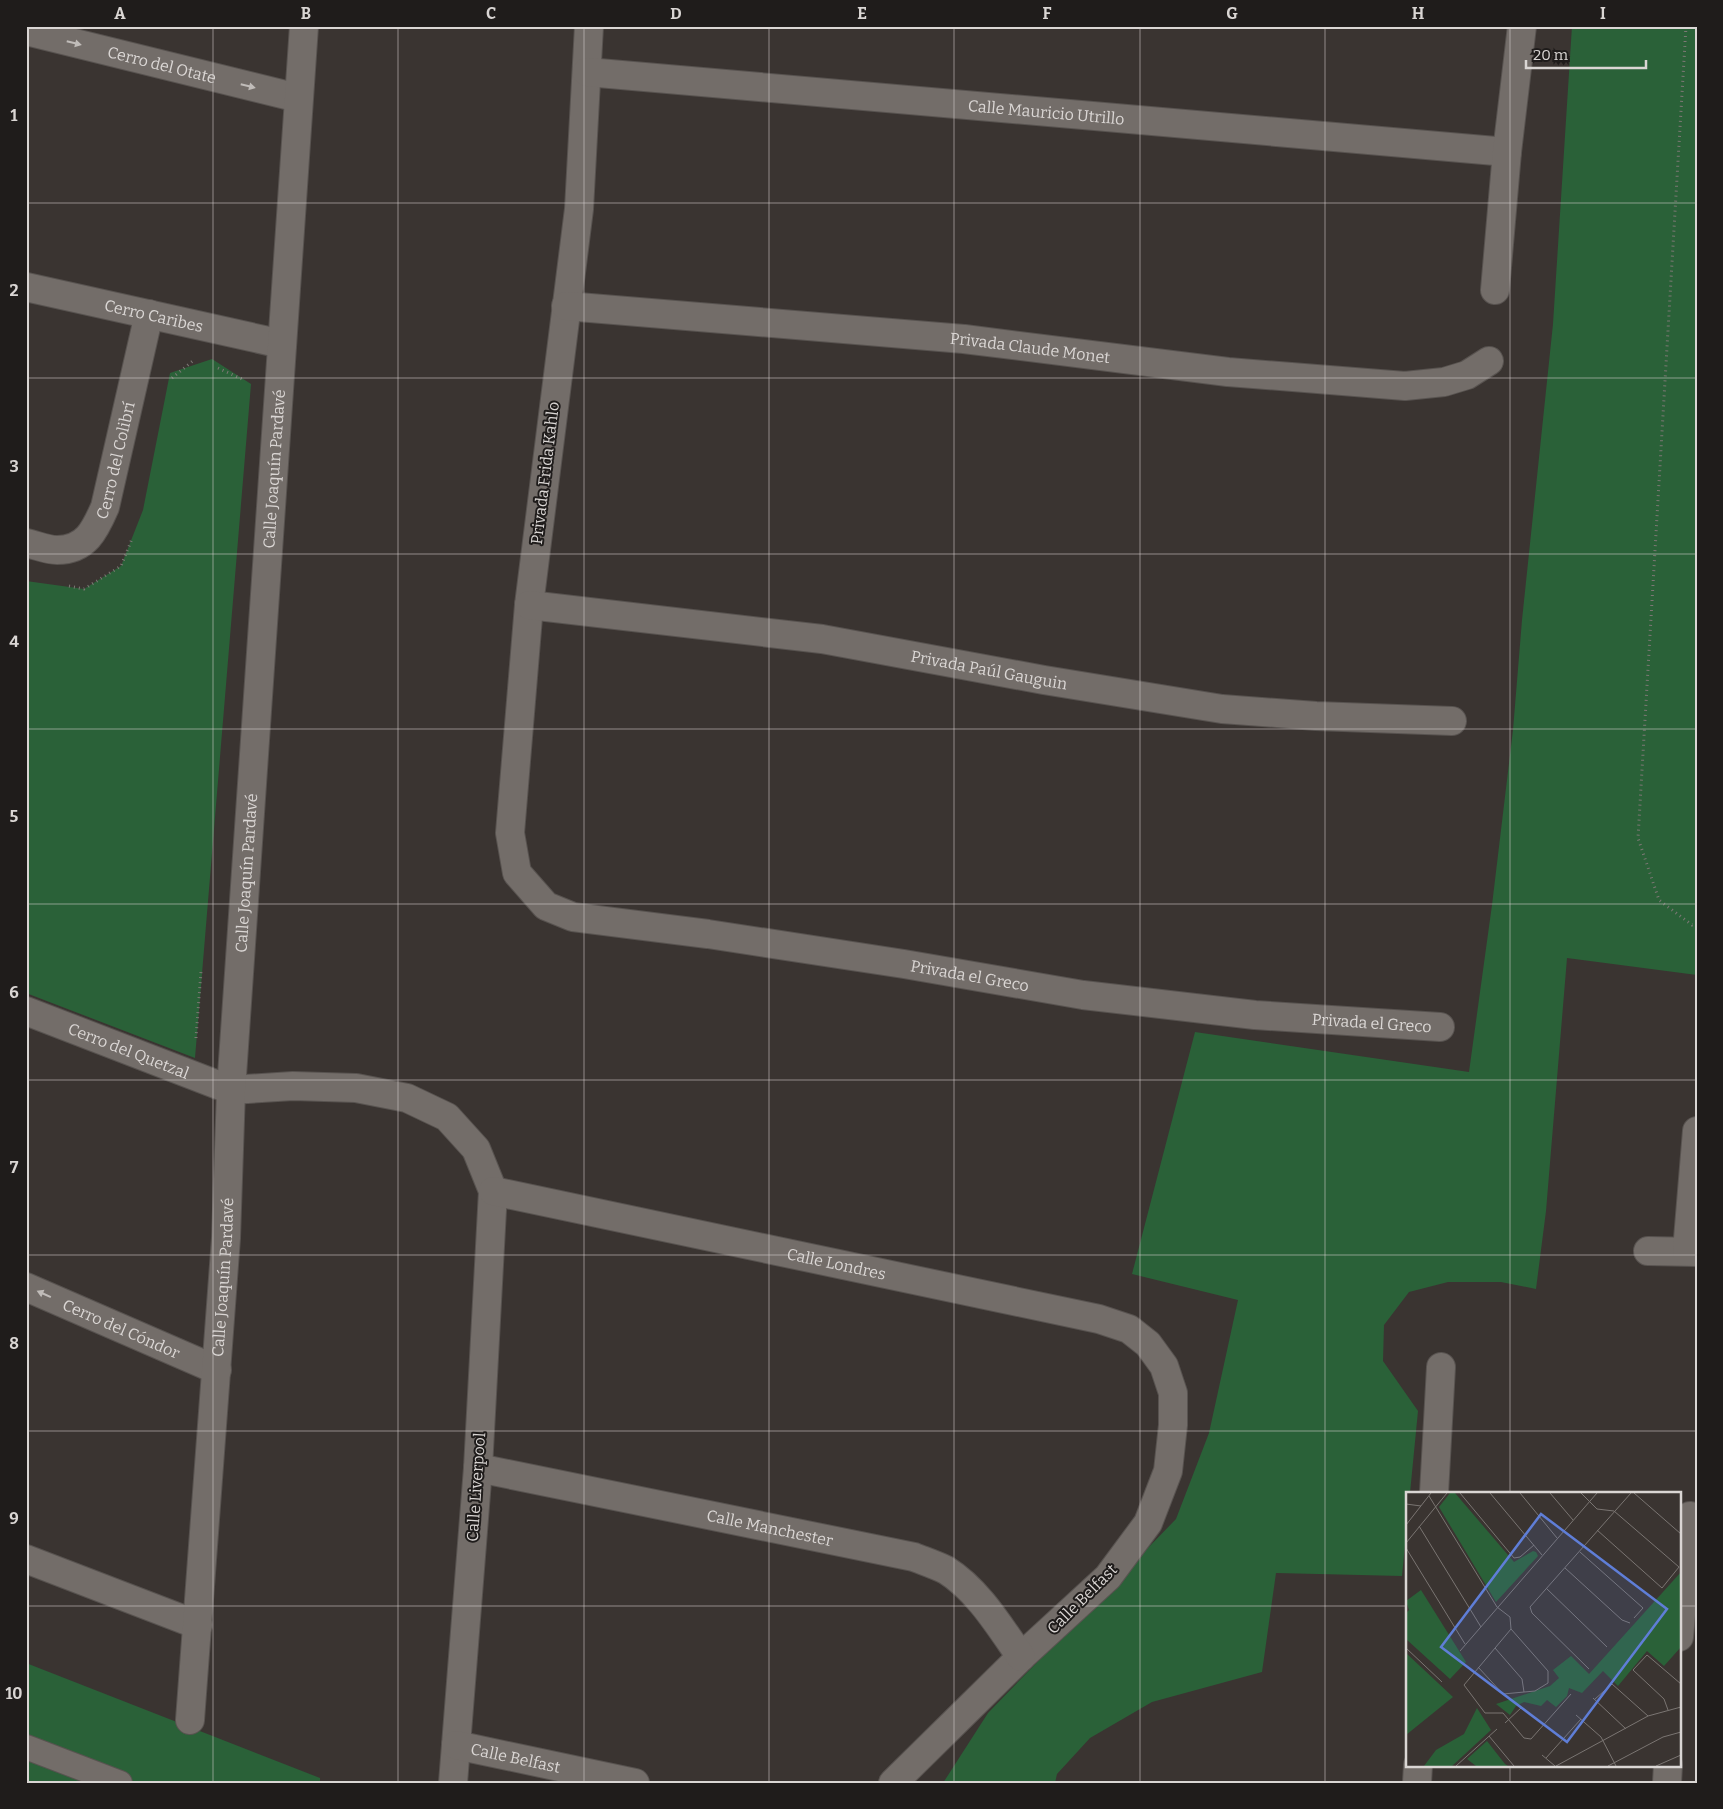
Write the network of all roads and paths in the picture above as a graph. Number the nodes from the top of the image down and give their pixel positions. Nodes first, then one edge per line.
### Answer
1 (304, 26) edge
2 (589, 26) edge
3 (1522, 26) edge
4 (1686, 26) edge
5 (26, 31) edge
6 (587, 72) junction
7 (298, 98) junction
8 (1507, 152) junction
9 (26, 287) edge
10 (1495, 290) dead end
11 (566, 306) junction
12 (149, 314) junction
13 (282, 344) junction
14 (1489, 361) dead end
15 (215, 366) dead end
16 (245, 386) dead end
17 (26, 543) edge
18 (529, 606) junction
19 (1452, 721) dead end
20 (517, 873) joint
21 (1697, 926) edge
22 (202, 965) dead end
23 (26, 1011) edge
24 (1440, 1027) dead end
25 (196, 1044) dead end
26 (232, 1090) junction
27 (1697, 1131) edge
28 (493, 1191) junction
29 (1648, 1251) dead end
30 (1692, 1251) edge
31 (26, 1286) edge
32 (1164, 1366) joint
33 (1441, 1366) dead end
34 (217, 1370) junction
35 (478, 1468) junction
36 (1434, 1492) edge
37 (1689, 1516) edge
38 (26, 1559) edge
39 (198, 1625) junction
40 (1680, 1625) edge
41 (1021, 1658) junction
42 (190, 1720) dead end
43 (456, 1745) junction
44 (26, 1747) edge
45 (26, 1764) edge
46 (1418, 1766) edge
47 (1668, 1766) edge
48 (82, 1768) junction
49 (120, 1783) edge
50 (453, 1783) edge
51 (635, 1783) edge
52 (893, 1783) edge
53 (1417, 1783) edge
54 (1667, 1783) edge

1 - 7 street, Calle Joaquín Pardavé
2 - 6 street, Privada Frida Kahlo
3 - 8 street
4 - 21 path
5 -> 7 street, Cerro del Otate
6 - 8 street, Calle Mauricio Utrillo
6 - 11 street, Privada Frida Kahlo
7 - 13 street, Calle Joaquín Pardavé
8 - 10 street
9 - 12 street, Cerro Caribes
11 - 14 street, Privada Claude Monet
11 - 18 street, Privada Frida Kahlo
12 - 13 street, Cerro Caribes
12 - 17 street, Cerro del Colibrí
13 - 26 street, Calle Joaquín Pardavé
15 - 16 path
18 - 19 street, Privada Paúl Gauguin
18 - 20 street, Privada Frida Kahlo
20 - 24 street, Privada el Greco
22 - 25 path
23 - 26 street, Cerro del Quetzal
26 - 28 street
26 - 34 street, Calle Joaquín Pardavé
27 - 30 street
28 - 32 street, Calle Londres
28 - 35 street, Calle Liverpool
29 - 30 street
34 -> 31 street, Cerro del Cóndor
32 - 41 street, Calle Belfast
33 - 36 street
34 - 39 street, Calle Joaquín Pardavé
35 - 41 street, Calle Manchester
35 - 43 street, Calle Liverpool
37 - 40 street
38 - 39 street
39 - 42 street, Calle Joaquín Pardavé
41 - 52 street, Calle Belfast
43 - 50 street, Calle Liverpool
43 - 51 street, Calle Belfast
44 - 48 lane
45 - 48 lane
46 - 53 street
47 - 54 street
48 - 49 lane

